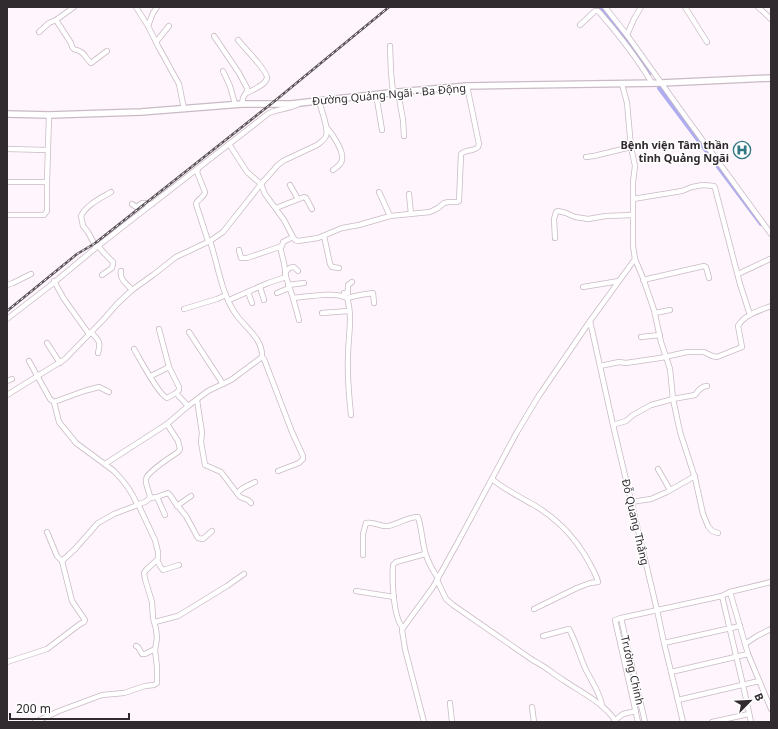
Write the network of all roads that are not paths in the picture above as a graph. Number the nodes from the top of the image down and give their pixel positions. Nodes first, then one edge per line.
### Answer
1 (74, 7) edge
2 (136, 7) edge
3 (157, 7) edge
4 (641, 7) edge
5 (685, 7) edge
6 (758, 7) edge
7 (605, 10) edge
8 (771, 19) edge
9 (56, 20) junction
10 (580, 25) dead end
11 (148, 26) junction
12 (169, 26) dead end
13 (39, 32) dead end
14 (627, 35) junction
15 (214, 36) dead end
16 (238, 40) dead end
17 (156, 42) junction
18 (707, 42) dead end
19 (390, 46) dead end
20 (107, 51) dead end
21 (223, 71) dead end
22 (771, 78) edge
23 (652, 83) junction
24 (662, 83) junction
25 (622, 84) junction
26 (467, 86) junction
27 (395, 92) junction
28 (246, 93) junction
29 (376, 94) junction
30 (303, 102) junction
31 (319, 102) junction
32 (235, 104) junction
33 (242, 104) junction
34 (184, 108) junction
35 (7, 114) edge
36 (49, 115) junction
37 (327, 128) junction
38 (382, 130) dead end
39 (404, 136) dead end
40 (229, 144) junction
41 (631, 147) junction
42 (7, 149) edge
43 (48, 150) junction
44 (586, 157) dead end
45 (198, 169) junction
46 (333, 170) dead end
47 (7, 182) edge
48 (47, 182) junction
49 (261, 184) junction
50 (290, 185) dead end
51 (111, 192) dead end
52 (379, 192) dead end
53 (409, 194) dead end
54 (298, 199) junction
55 (633, 199) junction
56 (132, 204) dead end
57 (152, 204) junction
58 (276, 208) junction
59 (312, 209) dead end
60 (411, 214) junction
61 (7, 215) edge
62 (633, 215) junction
63 (390, 216) junction
64 (771, 234) edge
65 (324, 236) junction
66 (293, 237) junction
67 (554, 238) dead end
68 (209, 241) junction
69 (97, 246) junction
70 (280, 247) junction
71 (239, 250) dead end
72 (635, 259) junction
73 (770, 259) dead end
74 (339, 268) dead end
75 (121, 270) dead end
76 (298, 271) dead end
77 (31, 274) dead end
78 (738, 274) junction
79 (102, 275) dead end
80 (285, 275) junction
81 (709, 278) dead end
82 (643, 280) junction
83 (54, 281) junction
84 (619, 281) junction
85 (304, 282) dead end
86 (352, 282) dead end
87 (7, 285) edge
88 (583, 286) dead end
89 (260, 287) junction
90 (289, 287) junction
91 (132, 290) junction
92 (248, 292) junction
93 (277, 293) dead end
94 (226, 295) junction
95 (345, 297) junction
96 (293, 298) junction
97 (229, 300) junction
98 (264, 300) dead end
99 (252, 303) dead end
100 (374, 303) dead end
101 (771, 306) edge
102 (184, 309) dead end
103 (348, 310) junction
104 (670, 310) dead end
105 (322, 313) dead end
106 (655, 313) junction
107 (750, 315) junction
108 (7, 318) edge
109 (299, 320) dead end
110 (590, 321) junction
111 (159, 329) dead end
112 (189, 332) dead end
113 (90, 333) junction
114 (660, 335) junction
115 (641, 337) dead end
116 (47, 344) dead end
117 (134, 349) dead end
118 (98, 353) dead end
119 (262, 357) junction
120 (666, 357) junction
121 (29, 361) dead end
122 (60, 363) junction
123 (600, 366) junction
124 (169, 367) junction
125 (150, 376) junction
126 (37, 377) junction
127 (223, 384) junction
128 (707, 386) dead end
129 (109, 392) dead end
130 (8, 393) edge
131 (176, 393) junction
132 (673, 399) junction
133 (197, 400) junction
134 (54, 402) junction
135 (188, 406) junction
136 (350, 415) dead end
137 (167, 424) junction
138 (613, 425) junction
139 (105, 464) junction
140 (658, 469) dead end
141 (278, 471) dead end
142 (695, 476) junction
143 (492, 479) junction
144 (255, 482) dead end
145 (670, 490) junction
146 (237, 493) junction
147 (191, 496) dead end
148 (157, 497) junction
149 (150, 498) junction
150 (631, 502) junction
151 (251, 503) dead end
152 (137, 505) junction
153 (177, 506) junction
154 (166, 515) dead end
155 (212, 531) dead end
156 (47, 532) dead end
157 (718, 533) dead end
158 (425, 554) junction
159 (363, 555) dead end
160 (157, 560) junction
161 (62, 561) junction
162 (179, 565) dead end
163 (244, 574) dead end
164 (438, 579) junction
165 (771, 582) edge
166 (356, 591) dead end
167 (730, 592) junction
168 (722, 596) junction
169 (394, 597) junction
170 (534, 609) dead end
171 (657, 610) junction
172 (621, 618) junction
173 (155, 622) junction
174 (740, 626) junction
175 (403, 628) junction
176 (730, 628) junction
177 (771, 629) edge
178 (542, 636) dead end
179 (664, 643) junction
180 (745, 644) junction
181 (136, 646) dead end
182 (155, 649) junction
183 (748, 654) junction
184 (736, 656) junction
185 (7, 662) edge
186 (671, 672) junction
187 (759, 681) junction
188 (743, 685) junction
189 (678, 700) junction
190 (450, 703) dead end
191 (602, 705) junction
192 (532, 707) dead end
193 (771, 709) edge
194 (636, 711) junction
195 (749, 714) junction
196 (613, 721) edge
197 (35, 722) edge
198 (424, 722) edge
199 (452, 722) edge
200 (534, 722) edge
201 (638, 722) edge
202 (646, 722) edge
203 (683, 722) edge
204 (712, 722) edge
205 (751, 722) edge

1 - 9 street
2 - 11 street
3 - 11 street
4 - 14 street
5 - 18 street
6 - 8 street
7 - 10 street
7 - 14 street
7 - 23 street
9 - 13 street
9 - 20 street
11 - 17 street
12 - 17 street
14 - 24 street
15 - 28 street
16 - 28 street
17 - 34 street
19 - 27 street
21 - 32 street
22 - 24 main road, Đường Quảng Ngãi - Ba Động
23 - 24 main road, Đường Quảng Ngãi - Ba Động
23 - 25 main road, Đường Quảng Ngãi - Ba Động
24 - 64 street
25 - 26 main road, Đường Quảng Ngãi - Ba Động
25 - 41 street
26 - 27 main road, Đường Quảng Ngãi - Ba Động
26 - 60 street
27 - 29 main road, Đường Quảng Ngãi - Ba Động
27 - 39 street
28 - 33 street
29 - 31 main road, Đường Quảng Ngãi - Ba Động
29 - 38 street
30 - 31 main road, Đường Quảng Ngãi - Ba Động
30 - 33 main road, Đường Quảng Ngãi - Ba Động
30 - 40 street
31 - 37 street
32 - 33 main road, Đường Quảng Ngãi - Ba Động
32 - 34 main road, Đường Quảng Ngãi - Ba Động
34 - 36 main road, Đường Quảng Ngãi - Ba Động
35 - 36 main road, Đường Quảng Ngãi - Ba Động
36 - 43 street
37 - 46 street
37 - 49 street
40 - 45 street
40 - 49 street
41 - 44 street
41 - 55 street
42 - 43 street
43 - 48 street
45 - 57 street
45 - 68 street
47 - 48 street
48 - 61 street
49 - 58 street
49 - 68 street
50 - 54 street
51 - 69 street
52 - 63 street
53 - 60 street
54 - 58 street
54 - 59 street
55 - 62 street
55 - 78 street
56 - 57 street
57 - 69 street
58 - 66 street
60 - 63 street
62 - 67 street
62 - 72 street
63 - 65 street
65 - 66 street
65 - 74 street
66 - 70 street
68 - 91 street
68 - 94 street
69 - 79 street
69 - 83 street
70 - 71 street
70 - 80 street
72 - 82 street
72 - 84 street
73 - 78 street
75 - 91 street
76 - 80 street
77 - 87 street
78 - 107 street
80 - 89 street
80 - 90 street
81 - 82 street
82 - 106 street
83 - 108 street
83 - 113 street
84 - 88 street
84 - 110 street
85 - 90 street
86 - 95 street
89 - 92 street
89 - 98 street
90 - 93 street
90 - 96 street
91 - 113 street
92 - 97 street
92 - 99 street
94 - 97 street
94 - 102 street
95 - 96 street
95 - 100 street
95 - 103 street
96 - 109 street
97 - 119 street
101 - 107 street
103 - 105 street
103 - 136 street
104 - 106 street
106 - 114 street
107 - 120 street
110 - 123 street, Đỗ Quang Thắng
110 - 143 street
111 - 124 street
112 - 127 street
113 - 118 street
113 - 122 street
114 - 115 street
114 - 120 street
116 - 122 street
117 - 125 street
119 - 127 street
119 - 141 street
120 - 123 street
120 - 132 street
121 - 126 street
122 - 126 street
123 - 138 street, Đỗ Quang Thắng
124 - 125 street
124 - 131 street
125 - 131 street
126 - 130 street
126 - 134 street
127 - 133 street
128 - 132 street
129 - 134 street
131 - 135 street
132 - 138 street
132 - 142 street
133 - 135 street
133 - 146 street
134 - 139 street
135 - 137 street
137 - 139 street
137 - 149 street
138 - 150 street, Đỗ Quang Thắng
139 - 152 street
140 - 145 street
142 - 145 street
142 - 157 street
143 - 164 street
143 - 170 street
144 - 146 street
145 - 150 street
146 - 151 street
147 - 153 street
148 - 149 street
148 - 153 street
148 - 154 street
149 - 152 street
150 - 171 street, Đỗ Quang Thắng
152 - 160 street
152 - 161 street
153 - 155 street
156 - 161 street
158 - 159 street
158 - 164 street
158 - 169 street
160 - 162 street
160 - 173 street
161 - 185 street
163 - 173 street
164 - 175 street
164 - 191 street
165 - 167 street
166 - 169 street
167 - 168 street
167 - 174 street
168 - 171 street
168 - 176 street
169 - 175 street
171 - 172 street
171 - 179 street, Đỗ Quang Thắng
172 - 194 street, Trường Chinh
172 - 202 street, Trường Chinh
173 - 182 street
174 - 176 street
174 - 180 street
175 - 198 street
176 - 179 street
176 - 184 street
177 - 180 street
178 - 191 street
179 - 186 street, Đỗ Quang Thắng
180 - 183 street
181 - 182 street
182 - 197 street
183 - 184 street
183 - 187 street
184 - 186 street
184 - 188 street
186 - 189 street, Đỗ Quang Thắng
187 - 188 street
187 - 193 street
188 - 189 street
188 - 195 street
189 - 203 street, Đỗ Quang Thắng
190 - 199 street
191 - 196 street
192 - 200 street
194 - 196 street
194 - 201 street, Trường Chinh
195 - 204 street
195 - 205 street

